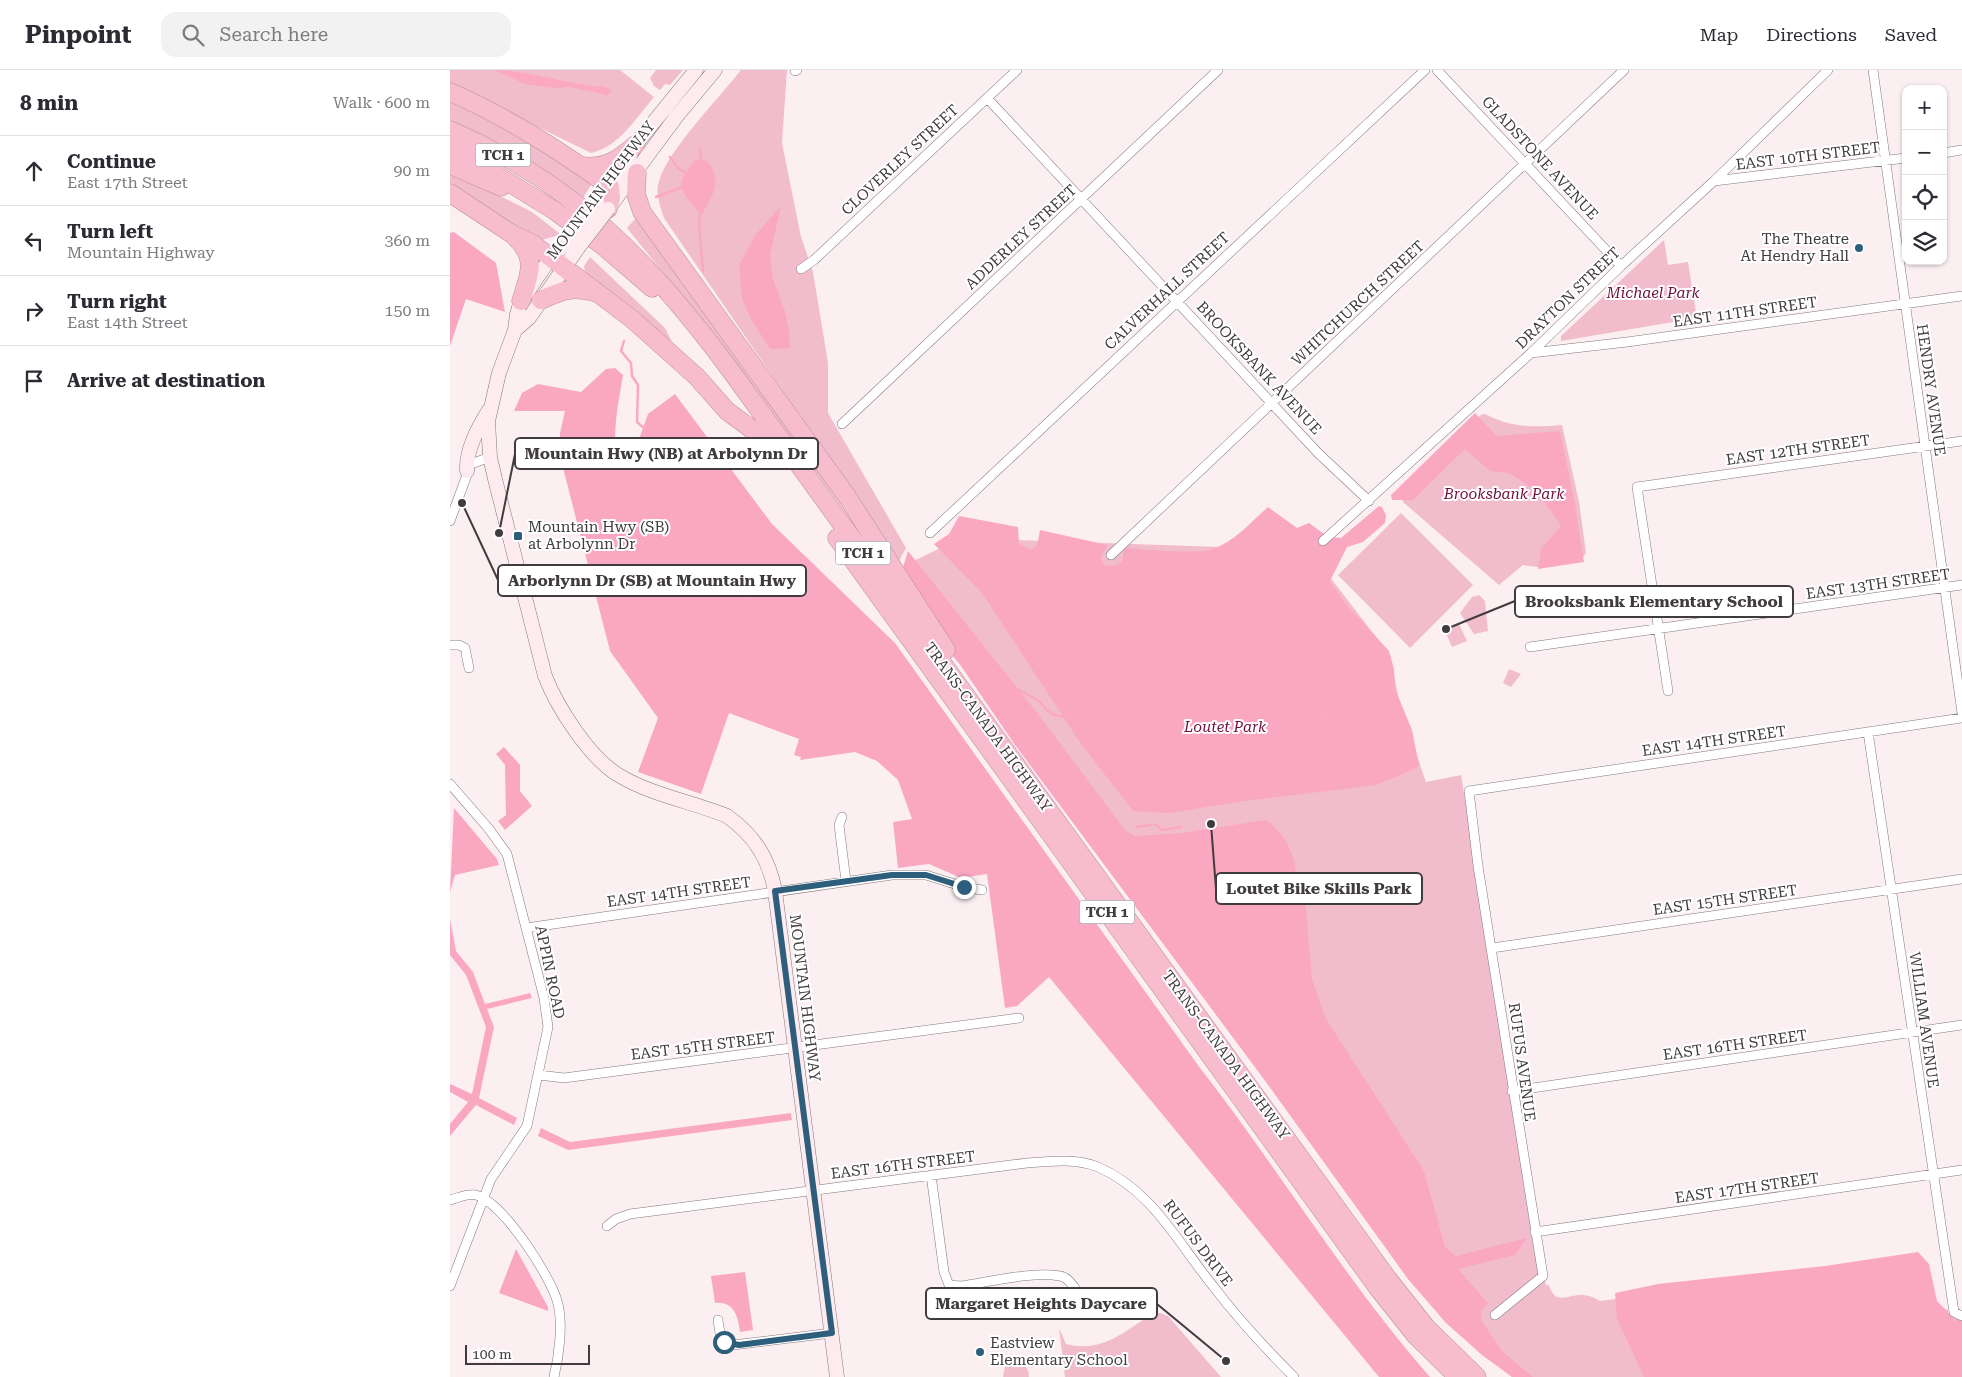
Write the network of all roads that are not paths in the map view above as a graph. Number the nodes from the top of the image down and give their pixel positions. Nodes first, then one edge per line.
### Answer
1 (696, 70) edge
2 (715, 70) edge
3 (1017, 70) edge
4 (1218, 70) edge
5 (1425, 70) edge
6 (1438, 70) edge
7 (1624, 70) edge
8 (1828, 70) edge
9 (1873, 70) edge
10 (450, 92) edge
11 (987, 98) junction
12 (450, 130) edge
13 (635, 145) junction
14 (450, 146) edge
15 (1962, 150) edge
16 (1947, 152) edge
17 (1902, 159) edge
18 (1885, 161) junction
19 (1526, 164) junction
20 (450, 165) edge
21 (582, 166) junction
22 (637, 173) junction
23 (1714, 181) junction
24 (610, 187) junction
25 (450, 193) edge
26 (1082, 198) junction
27 (545, 205) junction
28 (603, 205) junction
29 (512, 234) junction
30 (559, 263) junction
31 (1621, 266) junction
32 (801, 269) dead end
33 (600, 294) junction
34 (1962, 296) edge
35 (541, 300) junction
36 (1177, 300) junction
37 (521, 301) junction
38 (1905, 304) junction
39 (516, 330) junction
40 (1531, 353) junction
41 (1272, 402) junction
42 (490, 407) junction
43 (842, 424) dead end
44 (765, 438) junction
45 (1962, 440) edge
46 (1925, 446) junction
47 (490, 457) junction
48 (467, 471) junction
49 (1369, 501) junction
50 (450, 521) edge
51 (930, 533) dead end
52 (1323, 542) dead end
53 (1111, 555) dead end
54 (1962, 585) edge
55 (1944, 588) junction
56 (1657, 629) junction
57 (450, 645) edge
58 (1530, 647) dead end
59 (469, 668) dead end
60 (1668, 691) dead end
61 (1962, 714) edge
62 (1962, 718) edge
63 (1868, 732) junction
64 (994, 736) junction
65 (450, 784) edge
66 (1470, 791) joint
67 (842, 817) dead end
68 (1962, 879) edge
69 (846, 881) junction
70 (982, 890) dead end
71 (1890, 890) junction
72 (775, 891) junction
73 (526, 928) junction
74 (1492, 948) junction
75 (1020, 1018) dead end
76 (1962, 1025) edge
77 (1912, 1033) junction
78 (796, 1048) junction
79 (539, 1075) junction
80 (1512, 1091) junction
81 (1057, 1161) joint
82 (1962, 1170) edge
83 (1933, 1174) junction
84 (931, 1175) junction
85 (813, 1191) junction
86 (482, 1198) junction
87 (450, 1200) edge
88 (607, 1226) dead end
89 (1535, 1232) junction
90 (450, 1286) edge
91 (1075, 1288) dead end
92 (1958, 1314) edge
93 (1495, 1315) dead end
94 (718, 1320) dead end
95 (832, 1333) junction
96 (554, 1377) edge
97 (837, 1377) edge
98 (1294, 1377) edge
99 (1458, 1377) edge
100 (1477, 1377) edge

1 - 13 main road, MOUNTAIN HIGHWAY
2 - 22 main road, MOUNTAIN HIGHWAY
3 - 11 street, CLOVERLEY STREET
4 - 26 street, ADDERLEY STREET
5 - 36 street, CALVERHALL STREET
6 - 19 street, GLADSTONE AVENUE
7 - 19 street, WHITCHURCH STREET
8 - 23 street, DRAYTON STREET
9 - 18 street, HENDRY AVENUE
10 - 21 highway
11 - 26 street, BROOKSBANK AVENUE
11 - 32 street, CLOVERLEY STREET
12 - 64 highway, TRANS-CANADA HIGHWAY / TCH 1
13 - 21 highway
13 - 24 main road, MOUNTAIN HIGHWAY
14 - 27 highway, TCH 1
15 - 16 street
17 - 18 street, EAST 10TH STREET
18 - 23 street, EAST 10TH STREET
18 - 38 street, HENDRY AVENUE
19 - 31 street, GLADSTONE AVENUE
19 - 41 street, WHITCHURCH STREET
20 - 27 highway
21 - 24 highway
22 - 28 main road, MOUNTAIN HIGHWAY
22 - 64 highway
23 - 31 street, DRAYTON STREET
24 - 28 highway
25 - 29 highway
26 - 36 street, BROOKSBANK AVENUE
26 - 43 street, ADDERLEY STREET
27 - 44 highway, TRANS-CANADA HIGHWAY / TCH 1
28 - 30 main road, MOUNTAIN HIGHWAY, bridge
29 - 30 highway
29 - 37 highway
30 - 33 highway
30 - 35 main road, MOUNTAIN HIGHWAY
30 - 37 main road, MOUNTAIN HIGHWAY
31 - 40 street, DRAYTON STREET
33 - 35 highway
33 - 44 highway
34 - 38 street, EAST 11TH STREET
35 - 39 main road, MOUNTAIN HIGHWAY
36 - 41 street, BROOKSBANK AVENUE
36 - 51 street, CALVERHALL STREET
37 - 39 main road, MOUNTAIN HIGHWAY
38 - 40 street, EAST 11TH STREET
38 - 46 street, HENDRY AVENUE
39 - 42 main road, MOUNTAIN HIGHWAY
40 - 49 street, DRAYTON STREET
41 - 49 street, BROOKSBANK AVENUE
41 - 53 street, WHITCHURCH STREET
42 - 47 main road, MOUNTAIN HIGHWAY
42 - 48 main road
44 - 99 highway, TRANS-CANADA HIGHWAY / TCH 1
45 - 46 street, EAST 12TH STREET
46 - 55 street, HENDRY AVENUE
46 - 56 street, EAST 12TH STREET
47 - 48 street
47 - 72 main road, MOUNTAIN HIGHWAY
48 - 50 street
49 - 52 street, DRAYTON STREET
54 - 55 street, EAST 13TH STREET
55 - 56 street, EAST 13TH STREET
55 - 61 street, HENDRY AVENUE
56 - 58 street, EAST 13TH STREET
56 - 60 street
57 - 59 street
62 - 63 street, EAST 14TH STREET
63 - 66 street, EAST 14TH STREET
63 - 71 street, WILLIAM AVENUE
64 - 100 highway, TRANS-CANADA HIGHWAY / TCH 1
65 - 73 street, APPIN ROAD
66 - 74 street, RUFUS AVENUE
67 - 69 street
68 - 71 street, EAST 15TH STREET
69 - 70 street, EAST 14TH STREET
69 - 72 street, EAST 14TH STREET
71 - 74 street, EAST 15TH STREET
71 - 77 street, WILLIAM AVENUE
72 - 73 street, EAST 14TH STREET
72 - 78 main road, MOUNTAIN HIGHWAY
73 - 79 street, APPIN ROAD
74 - 80 street, RUFUS AVENUE
75 - 78 street, EAST 15TH STREET
76 - 77 street, EAST 16TH STREET
77 - 80 street, EAST 16TH STREET
77 - 83 street, WILLIAM AVENUE
78 - 79 street, EAST 15TH STREET
78 - 85 main road, MOUNTAIN HIGHWAY
79 - 86 street, APPIN ROAD
80 - 89 street, RUFUS AVENUE
81 - 84 street, EAST 16TH STREET
81 - 98 street, RUFUS DRIVE
82 - 83 street, EAST 17TH STREET
83 - 89 street, EAST 17TH STREET
83 - 92 street, WILLIAM AVENUE
84 - 85 street, EAST 16TH STREET
84 - 91 street
85 - 88 street, EAST 16TH STREET
85 - 95 main road, MOUNTAIN HIGHWAY
86 - 87 street
86 - 90 street, APPIN ROAD
86 - 96 street
89 - 93 street, RUFUS AVENUE
94 - 95 street
95 - 97 main road, MOUNTAIN HIGHWAY

